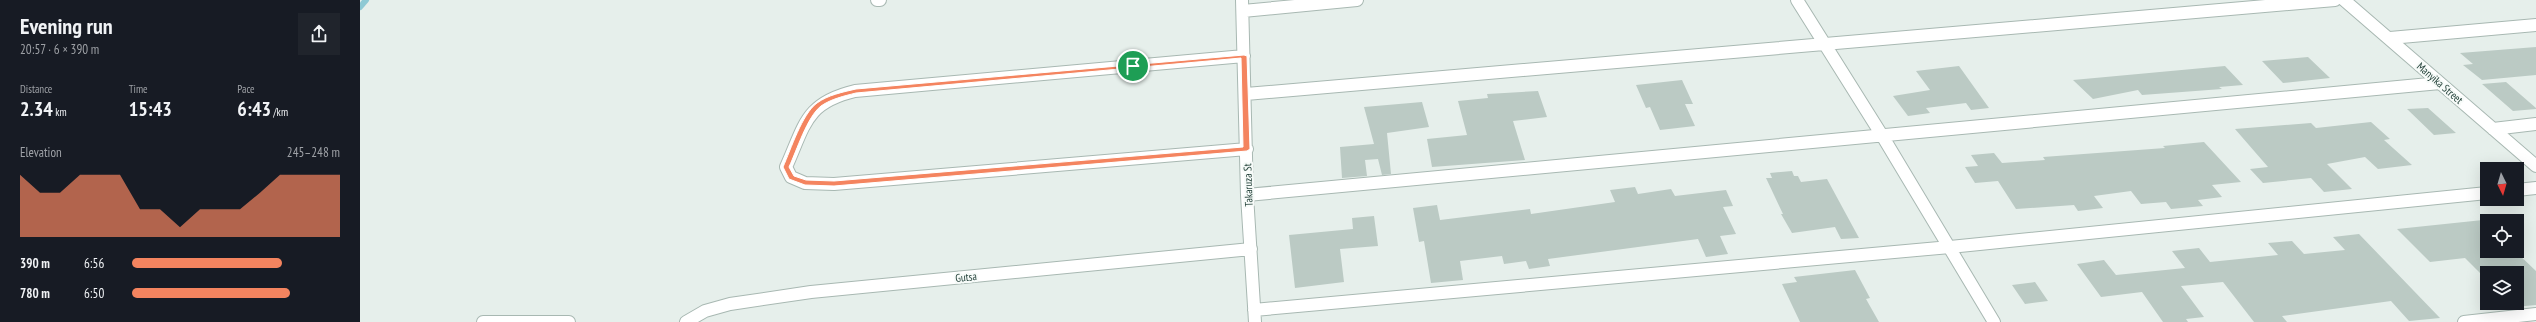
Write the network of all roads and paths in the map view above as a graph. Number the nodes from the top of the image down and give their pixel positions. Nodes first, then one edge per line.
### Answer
1 (1357, 0) edge
2 (1797, 0) edge
3 (2335, 0) edge
4 (2344, 0) edge
5 (1242, 6) edge
6 (2536, 25) edge
7 (2390, 38) junction
8 (1824, 43) junction
9 (1244, 56) junction
10 (2440, 83) junction
11 (1246, 94) junction
12 (2536, 124) edge
13 (2493, 129) junction
14 (1883, 136) junction
15 (1247, 149) junction
16 (2536, 166) edge
17 (2536, 188) edge
18 (2524, 189) edge
19 (2480, 194) edge
20 (1247, 195) junction
21 (1950, 247) junction
22 (1251, 250) junction
23 (2536, 314) edge
24 (1255, 316) edge
25 (483, 322) edge
26 (569, 322) edge
27 (686, 322) edge
28 (1994, 322) edge
29 (2464, 322) edge

1 - 5 street
2 - 8 street
3 - 8 street
4 - 7 street, Manyika Street
5 - 9 street, Takaruza St
6 - 7 street
7 - 10 street, Manyika Street
8 - 11 street
8 - 14 street
9 - 11 street, Takaruza St
9 - 15 street
10 - 13 street, Manyika Street
10 - 14 street
11 - 15 street, Takaruza St
12 - 13 street
13 - 16 street, Manyika Street
14 - 20 street
14 - 21 street
15 - 20 street, Takaruza St
17 - 18 street
19 - 21 street
20 - 22 street, Takaruza St
21 - 24 street
21 - 28 street
22 - 24 street, Takaruza St
22 - 27 street, Gutsa
23 - 29 street
25 - 26 street

